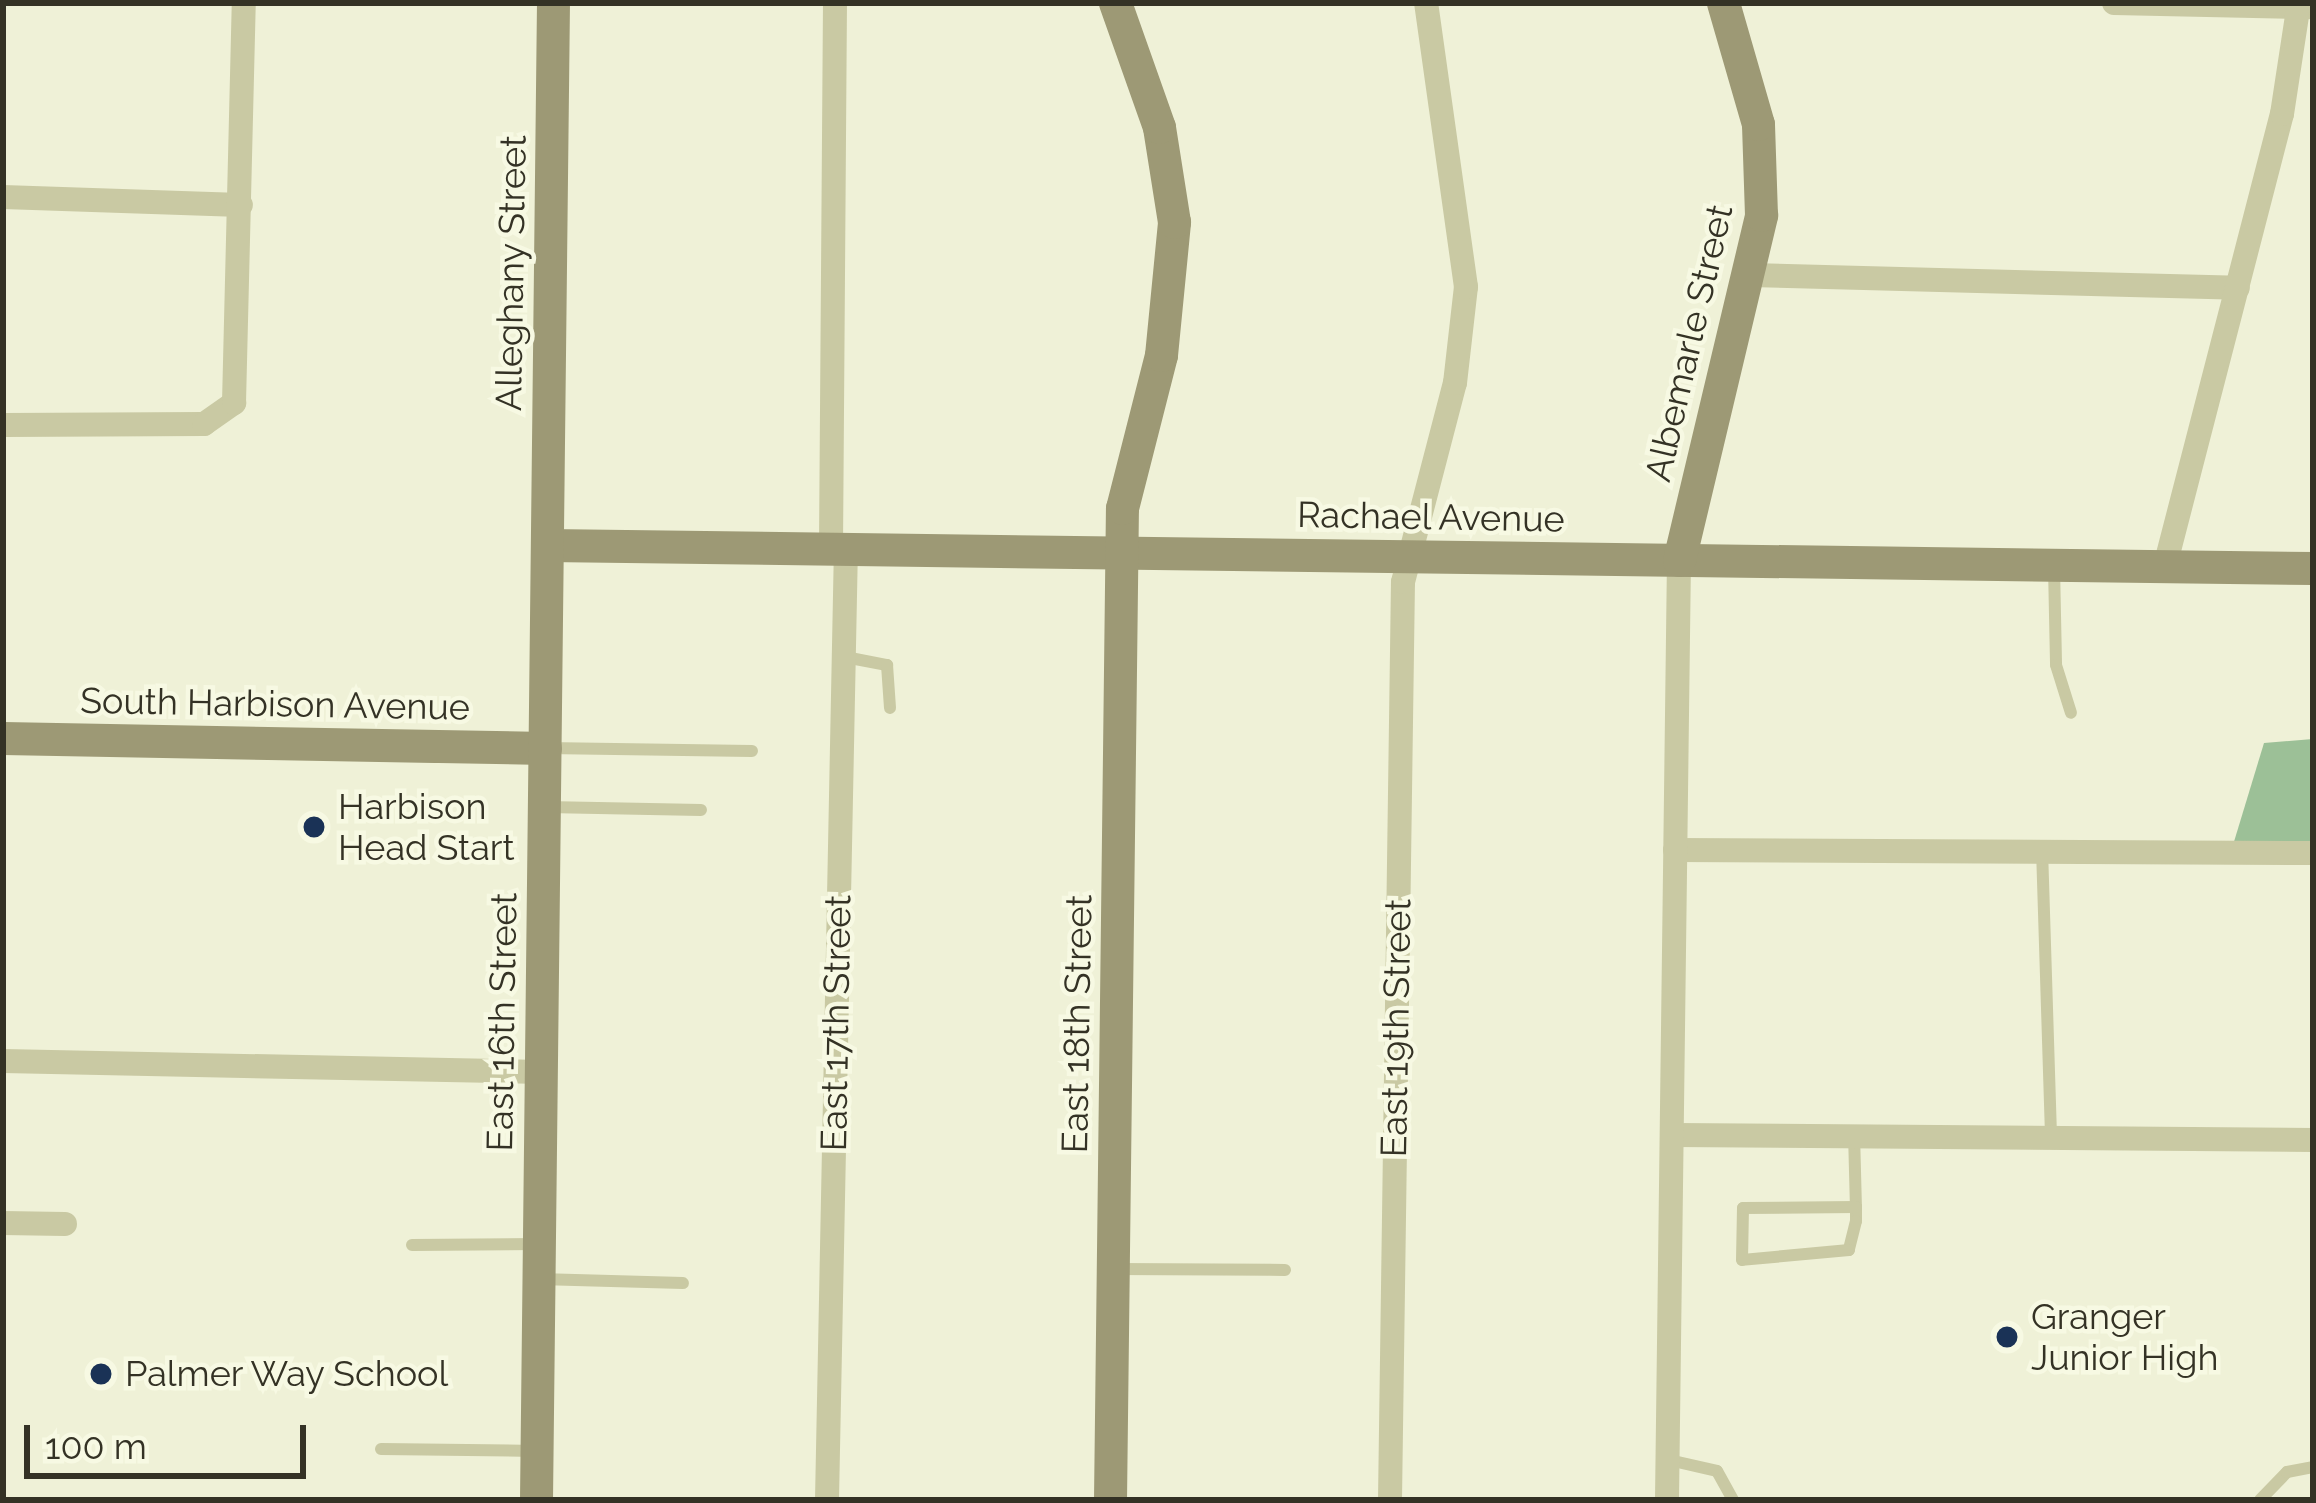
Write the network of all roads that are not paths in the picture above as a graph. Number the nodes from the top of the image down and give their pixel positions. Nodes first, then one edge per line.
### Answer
1 (244, 3) edge
2 (553, 3) edge
3 (835, 3) edge
4 (1114, 3) edge
5 (1426, 3) edge
6 (1723, 3) edge
7 (2114, 3) edge
8 (2304, 6) edge
9 (3, 197) edge
10 (241, 205) junction
11 (1750, 275) junction
12 (2238, 287) junction
13 (4, 425) edge
14 (547, 544) junction
15 (838, 547) junction
16 (1120, 550) junction
17 (1409, 556) junction
18 (1679, 560) junction
19 (2054, 566) junction
20 (2165, 566) junction
21 (2313, 568) edge
22 (844, 657) junction
23 (890, 708) dead end
24 (2071, 713) dead end
25 (3, 738) edge
26 (545, 748) junction
27 (752, 751) dead end
28 (545, 807) junction
29 (701, 810) dead end
30 (2042, 848) junction
31 (1675, 850) junction
32 (2313, 853) edge
33 (3, 1061) edge
34 (540, 1072) junction
35 (1854, 1132) junction
36 (1675, 1135) junction
37 (2051, 1136) junction
38 (2313, 1140) edge
39 (1856, 1207) junction
40 (3, 1223) edge
41 (65, 1224) dead end
42 (538, 1244) junction
43 (412, 1245) dead end
44 (1112, 1268) junction
45 (1285, 1270) dead end
46 (538, 1279) junction
47 (683, 1282) dead end
48 (381, 1449) dead end
49 (537, 1451) junction
50 (1668, 1460) junction
51 (2313, 1467) edge
52 (536, 1500) edge
53 (827, 1500) edge
54 (1110, 1500) edge
55 (1390, 1500) edge
56 (1667, 1500) edge
57 (1733, 1500) edge
58 (2260, 1500) edge

1 - 10 street
2 - 14 street, Alleghany Street
3 - 15 street, East 17th Street
4 - 16 street, East 18th Street
5 - 17 street, East 19th Street
6 - 11 street, Albemarle Street
7 - 8 street
8 - 12 street
9 - 10 street
10 - 13 street
11 - 12 street
11 - 18 street, Albemarle Street
12 - 20 street
14 - 15 street, Rachael Avenue
14 - 26 street, East 16th Street
15 - 16 street, Rachael Avenue
15 - 22 street, East 17th Street
16 - 17 street, Rachael Avenue
16 - 44 street, East 18th Street
17 - 18 street, Rachael Avenue
17 - 55 street, East 19th Street
18 - 19 street, Rachael Avenue
18 - 31 street
19 - 20 street, Rachael Avenue
19 - 24 lane
20 - 21 street, Rachael Avenue
22 - 23 lane
22 - 53 street, East 17th Street
25 - 26 street, South Harbison Avenue
26 - 27 lane
26 - 28 street, East 16th Street
28 - 29 lane
28 - 34 street, East 16th Street
30 - 31 street
30 - 32 street
30 - 37 lane
31 - 36 street
33 - 34 street
34 - 42 street, East 16th Street
35 - 36 street
35 - 37 street
35 - 39 lane
36 - 50 street
37 - 38 street
39 - 39 lane
40 - 41 street
42 - 43 lane
42 - 46 street, East 16th Street
44 - 45 lane
44 - 54 street, East 18th Street
46 - 47 lane
46 - 49 street, East 16th Street
48 - 49 lane
49 - 52 street, East 16th Street
50 - 56 street
50 - 57 lane
51 - 58 lane

